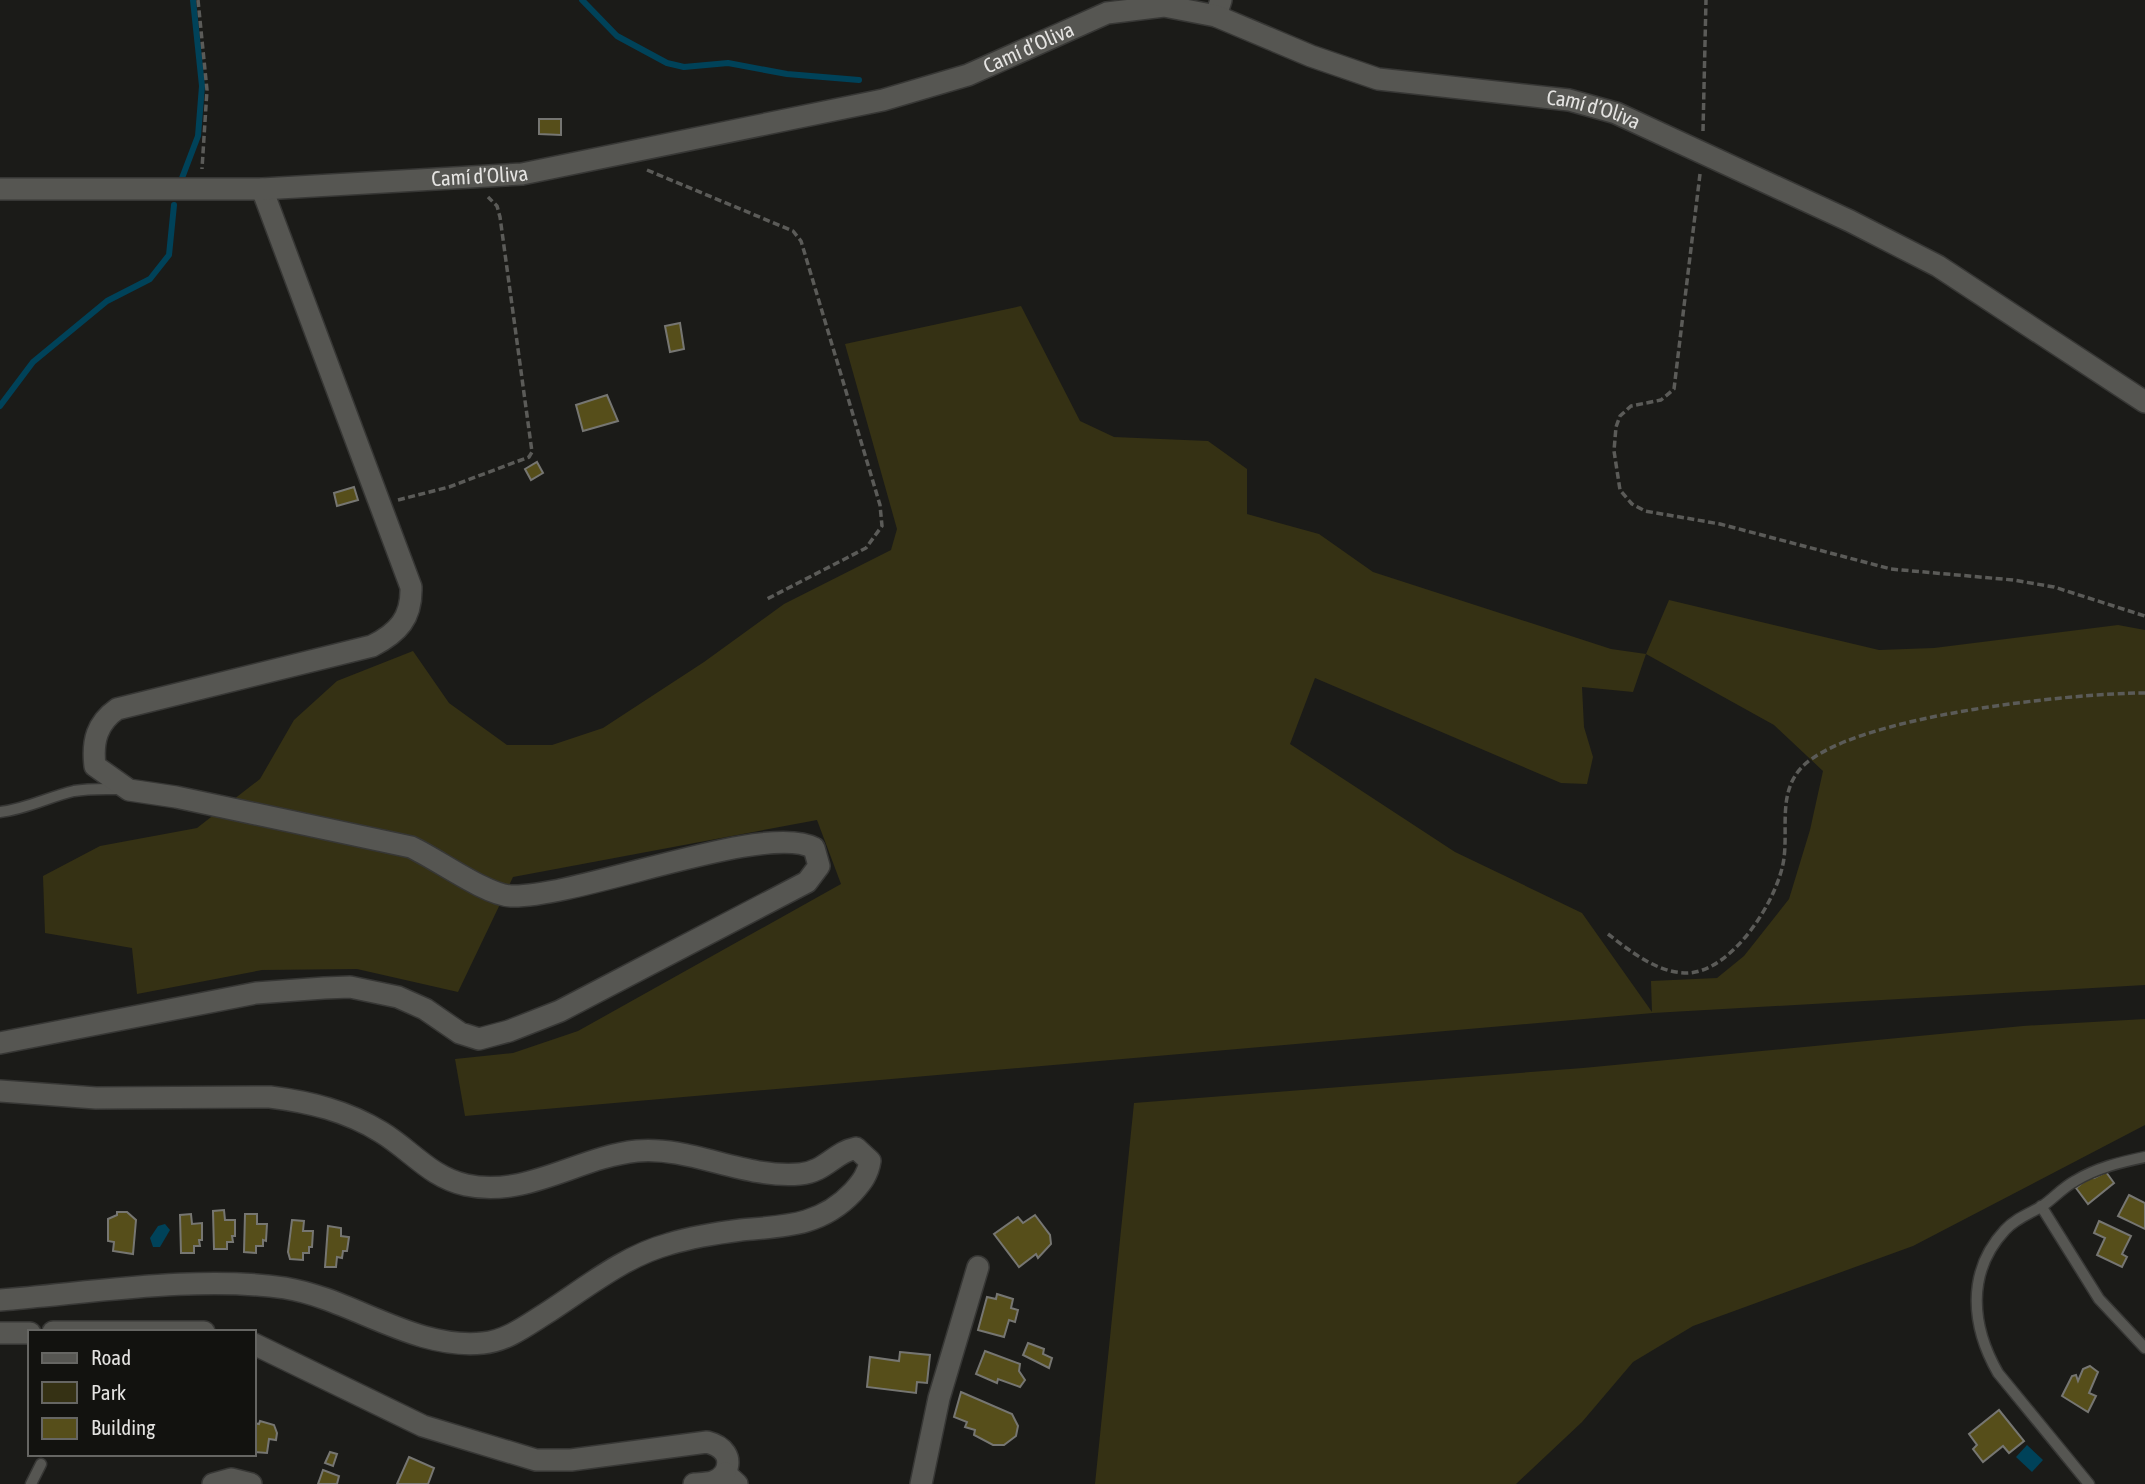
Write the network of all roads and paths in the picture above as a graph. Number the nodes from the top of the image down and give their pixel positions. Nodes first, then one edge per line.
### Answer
1 (198, 0) edge
2 (1706, 0) edge
3 (1218, 8) edge
4 (1703, 152) junction
5 (616, 157) junction
6 (200, 188) junction
7 (0, 189) edge
8 (262, 189) junction
9 (477, 197) dead end
10 (2145, 401) edge
11 (380, 505) junction
12 (767, 599) dead end
13 (2145, 616) edge
14 (2145, 693) edge
15 (129, 790) junction
16 (0, 813) edge
17 (1608, 934) dead end
18 (0, 1044) edge
19 (0, 1091) edge
20 (2145, 1157) edge
21 (2041, 1206) junction
22 (978, 1268) dead end
23 (0, 1300) edge
24 (28, 1332) edge
25 (0, 1333) edge
26 (256, 1345) edge
27 (2145, 1348) edge
28 (41, 1464) dead end
29 (731, 1479) edge
30 (31, 1484) edge
31 (213, 1484) edge
32 (251, 1484) edge
33 (694, 1484) edge
34 (920, 1484) edge
35 (2089, 1484) edge

1 - 6 path
2 - 4 path
3 - 4 street, Camí d’Oliva
3 - 5 street, Camí d’Oliva
4 - 10 street, Camí d’Oliva
4 - 13 path
5 - 8 street, Camí d’Oliva
5 - 12 path
6 - 7 street, Camí d’Oliva
6 - 8 street, Camí d’Oliva
8 - 11 street
9 - 11 path
11 - 15 street
14 - 17 path
15 - 16 lane
15 - 18 street
19 - 23 street
20 - 21 lane
21 - 27 lane
21 - 35 lane
22 - 34 street
24 - 25 street
26 - 29 street
28 - 30 lane
29 - 33 street
31 - 32 street

